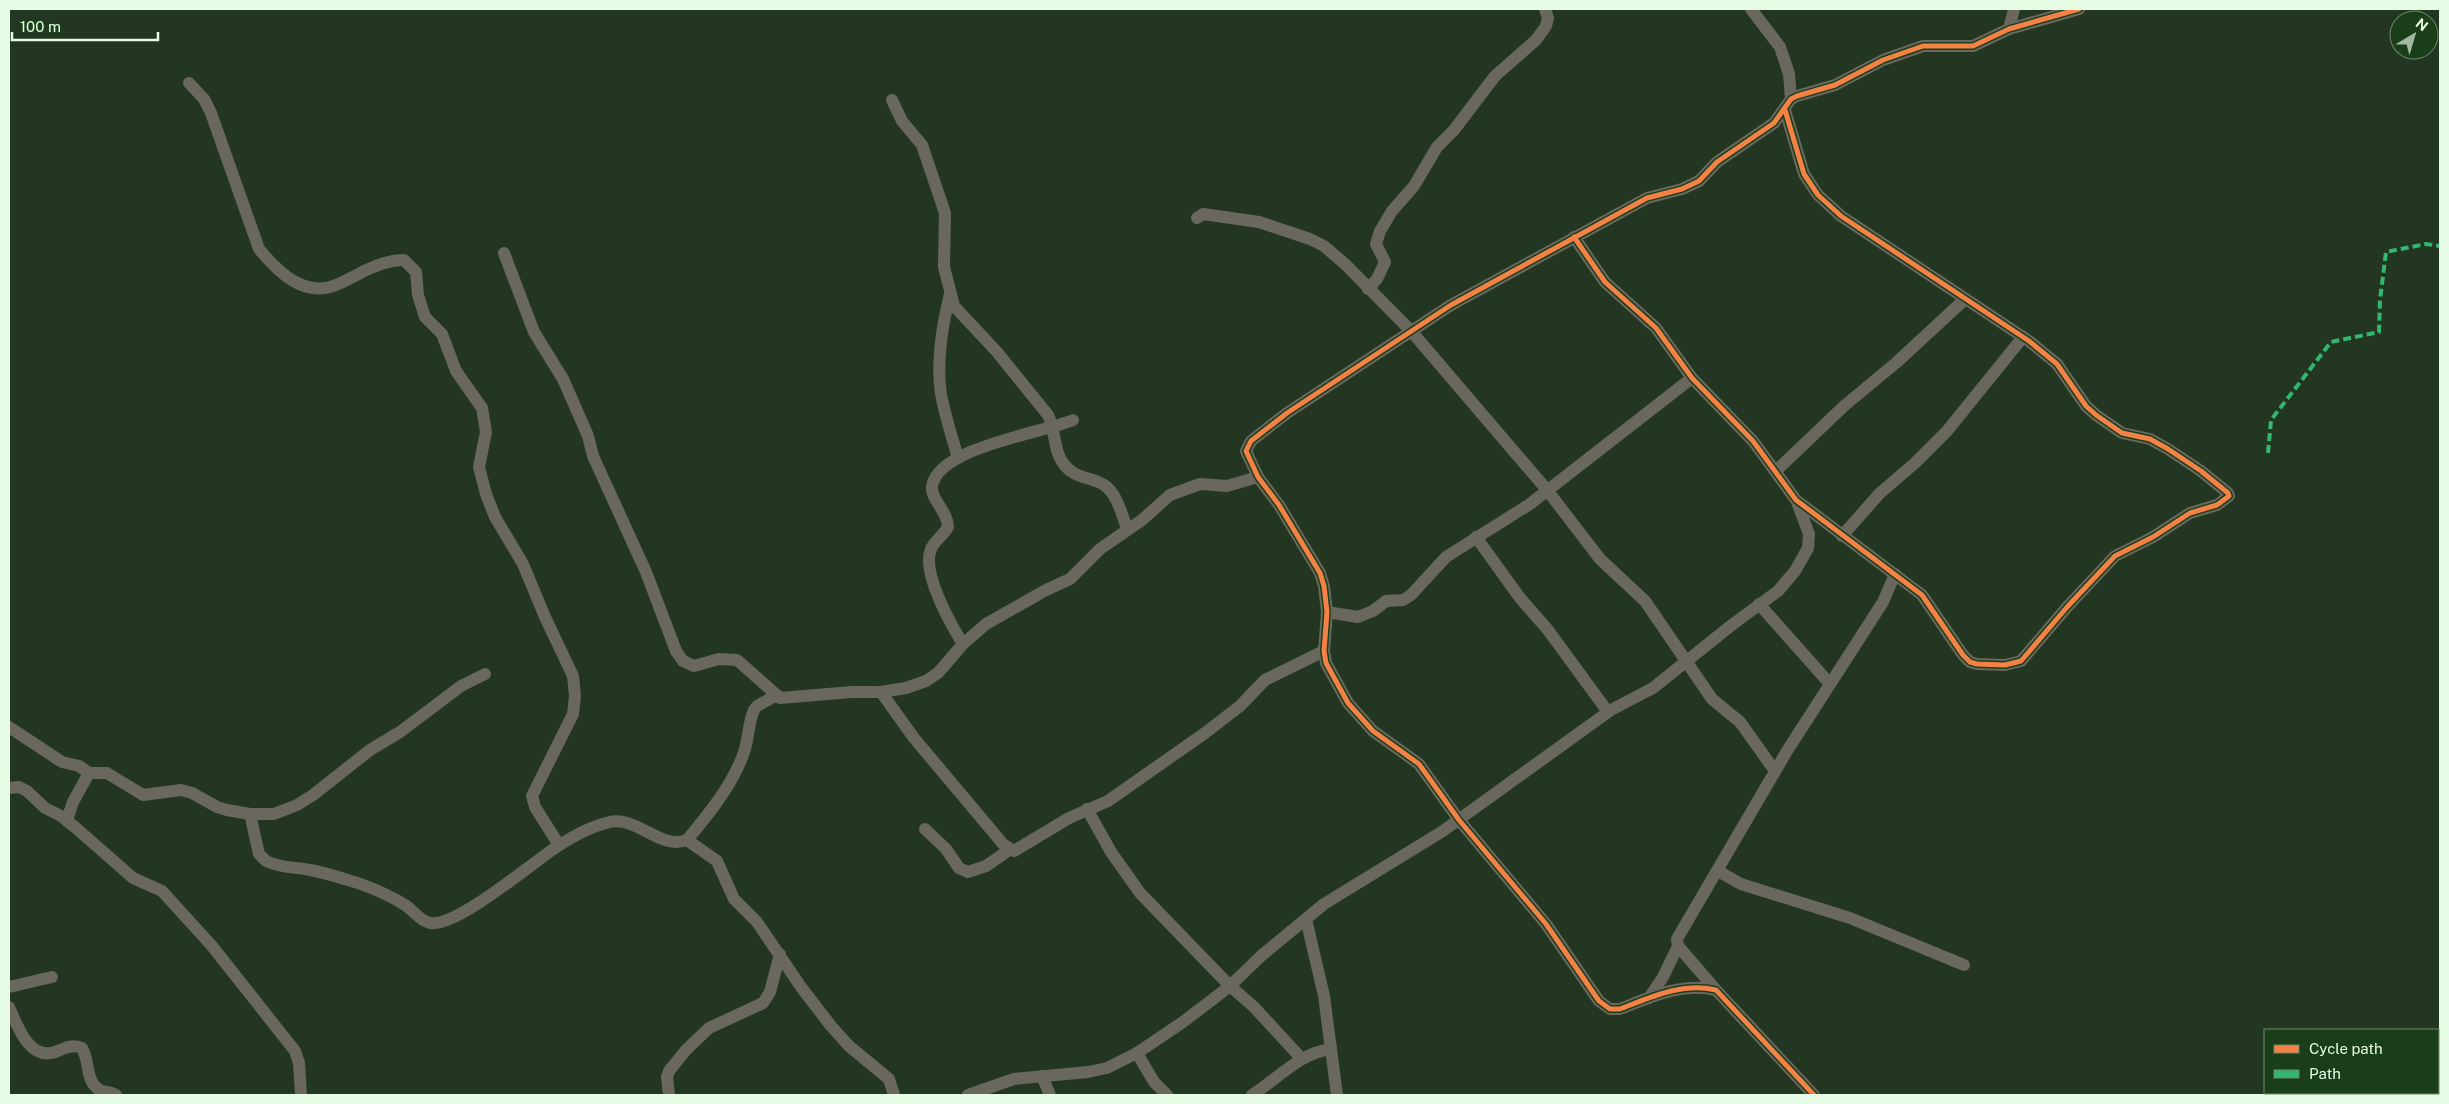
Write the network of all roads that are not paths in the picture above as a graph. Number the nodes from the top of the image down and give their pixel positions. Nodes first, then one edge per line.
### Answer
1 (1545, 9) edge
2 (1751, 9) edge
3 (2014, 9) edge
4 (2079, 9) edge
5 (2008, 29) junction
6 (1789, 74) junction
7 (189, 83) dead end
8 (1816, 89) junction
9 (892, 100) dead end
10 (1788, 105) junction
11 (1197, 218) dead end
12 (1574, 237) junction
13 (504, 253) dead end
14 (1368, 288) junction
15 (950, 294) junction
16 (1964, 300) junction
17 (1412, 332) junction
18 (2023, 337) junction
19 (1692, 378) junction
20 (1074, 420) dead end
21 (1054, 426) junction
22 (958, 458) junction
23 (1777, 470) junction
24 (1258, 477) junction
25 (1547, 490) junction
26 (1796, 500) junction
27 (1823, 521) junction
28 (1127, 529) junction
29 (1810, 534) junction
30 (1842, 536) junction
31 (1476, 537) junction
32 (1895, 574) junction
33 (1758, 604) junction
34 (1327, 612) junction
35 (963, 644) junction
36 (1324, 651) junction
37 (1685, 661) junction
38 (485, 674) dead end
39 (1830, 684) junction
40 (881, 692) junction
41 (777, 696) junction
42 (1608, 712) junction
43 (9, 727) edge
44 (1775, 771) junction
45 (89, 773) junction
46 (9, 788) edge
47 (1087, 809) junction
48 (250, 814) junction
49 (66, 820) junction
50 (1459, 820) junction
51 (925, 829) dead end
52 (687, 840) junction
53 (560, 845) junction
54 (1010, 850) junction
55 (1718, 871) junction
56 (1306, 919) junction
57 (1678, 946) junction
58 (780, 954) junction
59 (1964, 965) dead end
60 (52, 977) dead end
61 (1230, 986) junction
62 (9, 987) edge
63 (1716, 990) junction
64 (1649, 998) junction
65 (9, 1007) edge
66 (1330, 1049) junction
67 (1137, 1053) junction
68 (1301, 1058) junction
69 (1042, 1076) junction
70 (116, 1095) edge
71 (301, 1095) edge
72 (669, 1095) edge
73 (894, 1095) edge
74 (968, 1095) edge
75 (1050, 1095) edge
76 (1166, 1095) edge
77 (1252, 1095) edge
78 (1337, 1095) edge
79 (1814, 1095) edge

1 - 14 street
2 - 6 street
3 - 5 street
4 - 5 street
5 - 8 street
6 - 8 street
6 - 10 street
7 - 53 street
8 - 10 street
9 - 15 street
10 - 12 street
10 - 16 street
11 - 14 street
12 - 17 street
12 - 19 street
13 - 41 street
14 - 17 street
15 - 21 street
15 - 22 street
16 - 18 street
16 - 23 street
17 - 24 street
17 - 25 street
18 - 30 street
18 - 32 street
19 - 23 street
19 - 25 street
20 - 21 street
21 - 22 street
21 - 28 street
22 - 35 street
23 - 26 street
24 - 28 street
24 - 34 street
25 - 31 street
25 - 37 street
26 - 27 street
26 - 29 street
27 - 29 street
27 - 30 street
28 - 35 street
29 - 33 street
30 - 32 street
31 - 34 street
31 - 42 street
32 - 39 street
33 - 37 street
33 - 39 street
34 - 36 street
35 - 40 street
36 - 47 street
36 - 50 street
37 - 42 street
37 - 44 street
38 - 48 street
39 - 44 street
40 - 41 street
40 - 54 street
41 - 52 street
42 - 50 street
43 - 45 street
44 - 55 street
45 - 48 street
45 - 49 street
46 - 49 street
47 - 54 street
47 - 61 street
48 - 53 street
49 - 71 street
50 - 56 street
50 - 64 street
51 - 54 street
52 - 53 street
52 - 58 street
55 - 57 street
55 - 59 street
56 - 61 street
56 - 66 street
57 - 63 street
57 - 64 street
58 - 72 street
58 - 73 street
60 - 62 street
61 - 67 street
61 - 68 street
63 - 64 street
63 - 79 street
65 - 70 street
66 - 68 street
66 - 78 street
67 - 69 street
67 - 76 street
68 - 77 street
69 - 74 street
69 - 75 street

